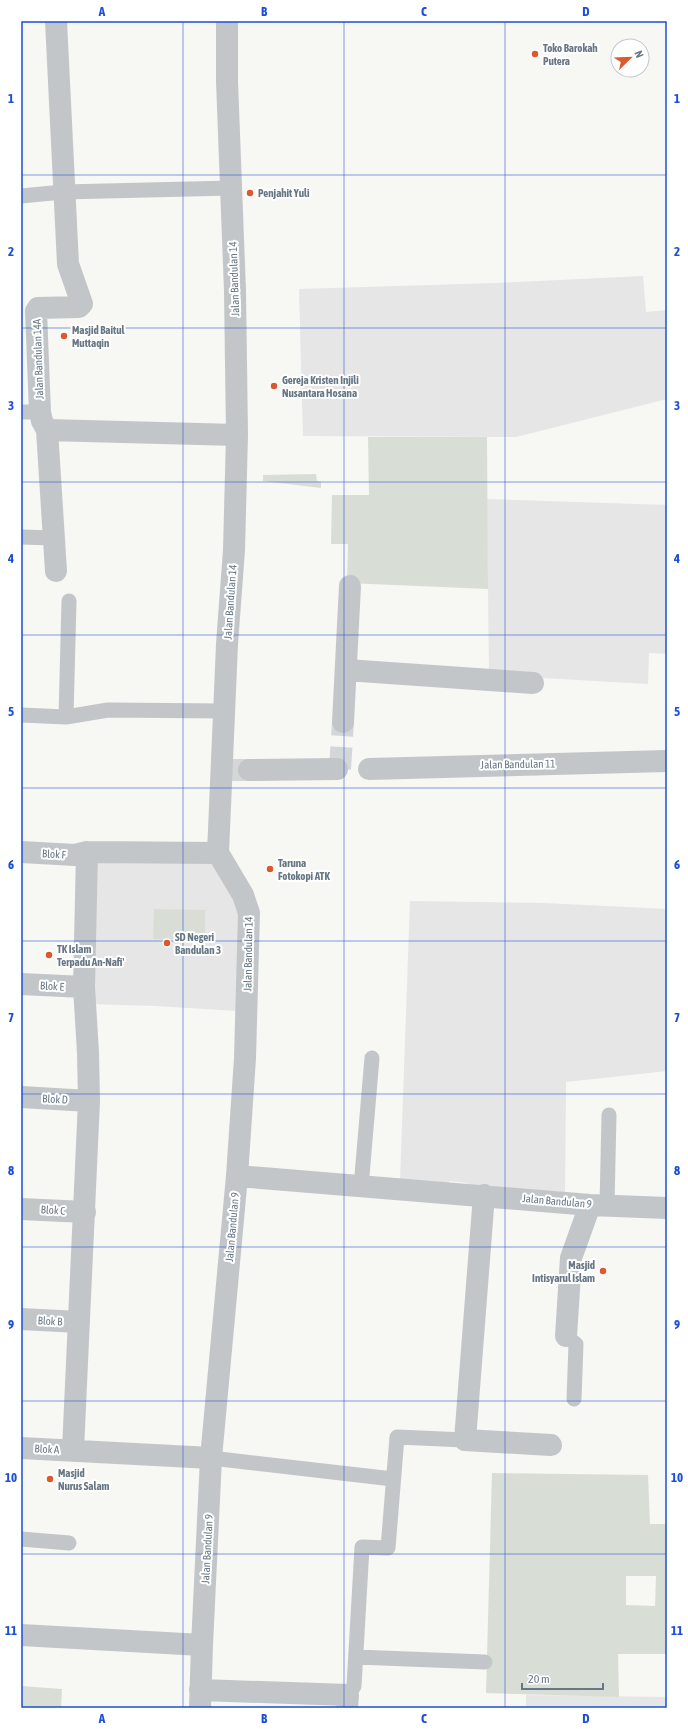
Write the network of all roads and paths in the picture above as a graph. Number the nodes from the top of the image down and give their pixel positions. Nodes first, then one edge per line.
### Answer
1 (56, 21) edge
2 (227, 21) edge
3 (232, 188) junction
4 (64, 192) junction
5 (21, 196) edge
6 (36, 418) edge
7 (238, 435) junction
8 (21, 537) edge
9 (54, 538) junction
10 (56, 571) dead end
11 (350, 586) dead end
12 (69, 601) dead end
13 (346, 670) junction
14 (533, 683) dead end
15 (223, 711) junction
16 (21, 715) edge
17 (66, 717) junction
18 (343, 722) tunnel mouth
19 (667, 761) edge
20 (337, 769) dead end
21 (369, 769) dead end
22 (233, 770) junction
23 (21, 852) edge
24 (87, 852) junction
25 (218, 853) junction
26 (21, 984) edge
27 (84, 987) junction
28 (372, 1058) dead end
29 (21, 1097) edge
30 (89, 1101) junction
31 (609, 1115) dead end
32 (236, 1176) junction
33 (361, 1187) junction
34 (484, 1195) junction
35 (599, 1205) junction
36 (667, 1208) edge
37 (21, 1209) edge
38 (85, 1212) junction
39 (21, 1320) edge
40 (79, 1322) junction
41 (566, 1336) joint
42 (574, 1400) dead end
43 (465, 1440) junction
44 (551, 1445) dead end
45 (21, 1448) edge
46 (73, 1450) junction
47 (211, 1458) junction
48 (393, 1479) junction
49 (21, 1539) edge
50 (69, 1543) dead end
51 (21, 1635) edge
52 (202, 1645) junction
53 (356, 1657) junction
54 (485, 1662) dead end
55 (200, 1699) edge
56 (348, 1702) edge

1 - 4 street, Jalan Bandulan 14A
2 - 3 street, Jalan Bandulan 14
3 - 4 lane
3 - 7 street, Jalan Bandulan 14
4 - 5 lane
4 - 6 street, Jalan Bandulan 14A
6 - 7 street
6 - 9 street, Jalan Bandulan 14A
7 - 15 street, Jalan Bandulan 14
8 - 9 lane
9 - 10 street, Jalan Bandulan 14A
11 - 13 street
12 - 17 lane
13 - 14 street
13 - 18 street
15 - 17 lane
15 - 22 street, Jalan Bandulan 14
16 - 17 lane
19 - 21 street, Jalan Bandulan 11
20 - 22 street
22 - 25 street, Jalan Bandulan 14
23 - 24 street, Blok F
24 - 25 street, Blok F
24 - 27 street
25 - 32 street, Jalan Bandulan 14
26 - 27 street, Blok E
27 - 30 street
28 - 33 lane
29 - 30 street, Blok D
30 - 38 street
31 - 35 lane
32 - 33 street, Jalan Bandulan 9
32 - 47 street, Jalan Bandulan 9
33 - 34 street, Jalan Bandulan 9
34 - 35 street, Jalan Bandulan 9
34 - 43 street
35 - 36 street, Jalan Bandulan 9
35 - 41 street
37 - 38 street, Blok C
38 - 40 street
39 - 40 street, Blok B
40 - 46 street
41 - 42 lane
43 - 44 street
43 - 48 lane
45 - 46 street, Blok A
46 - 47 street, Blok A
47 - 48 lane
47 - 52 street, Jalan Bandulan 9
48 - 53 lane
49 - 50 lane
51 - 52 street
52 - 55 street, Jalan Bandulan 9
53 - 54 lane
53 - 56 lane
55 - 56 street

